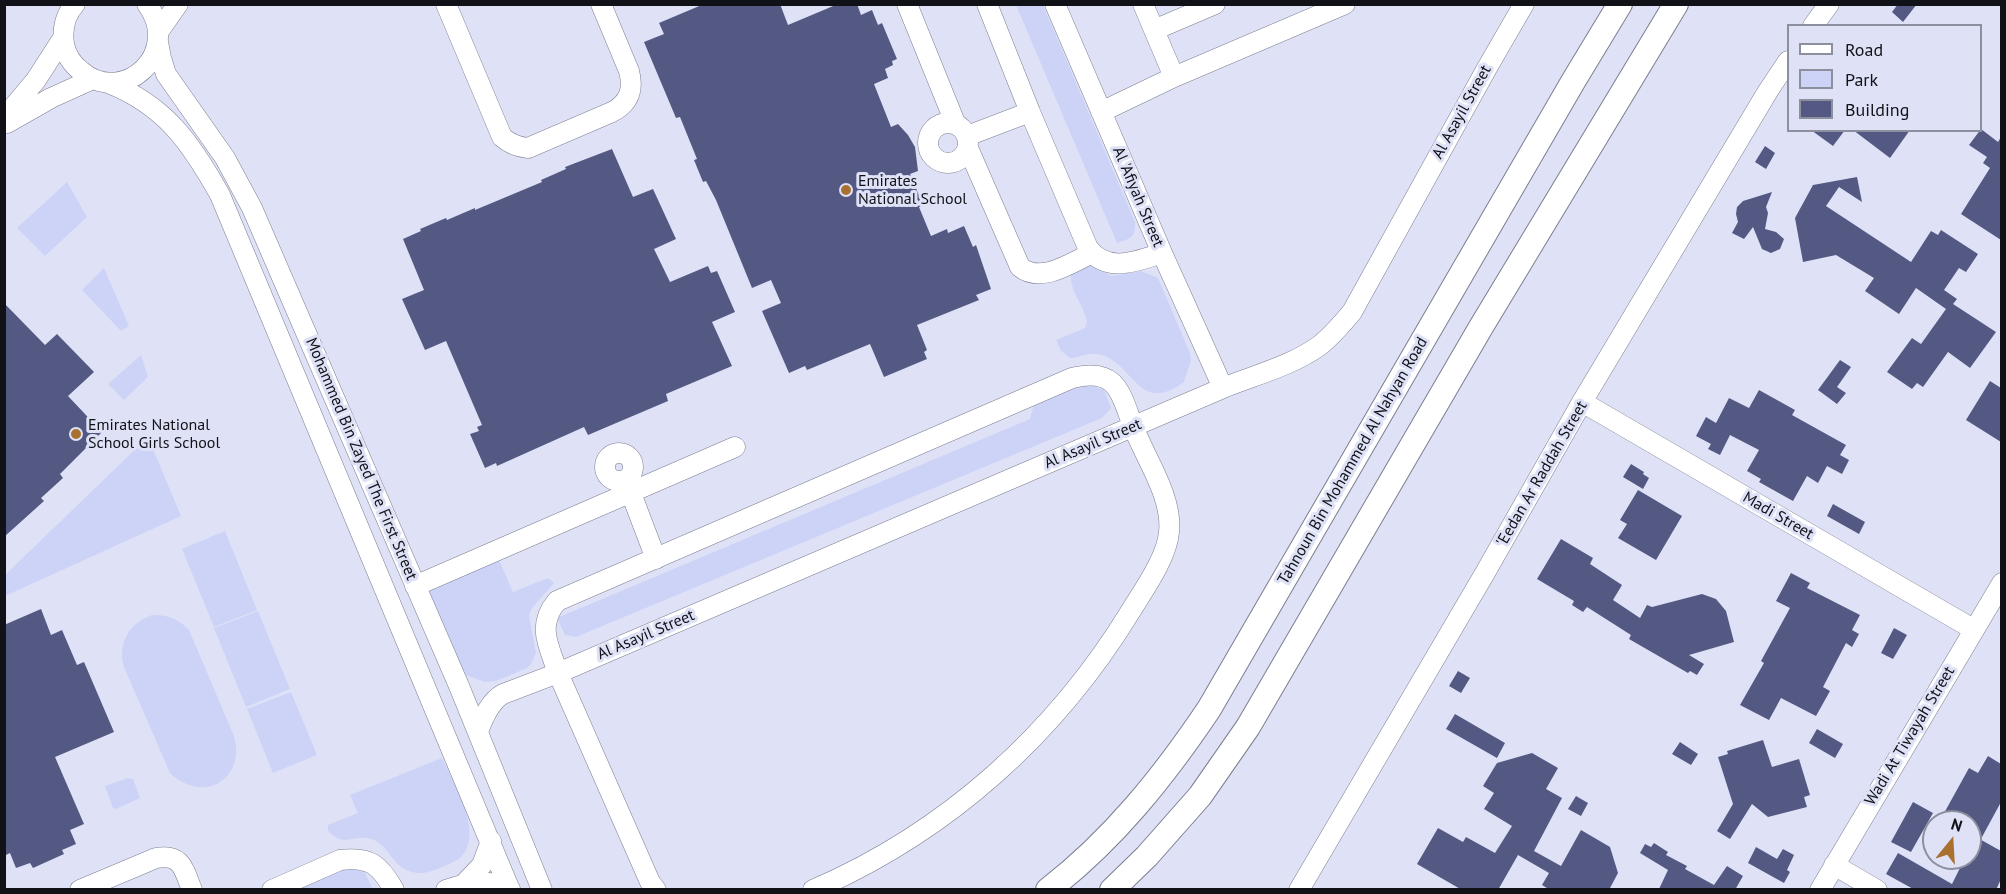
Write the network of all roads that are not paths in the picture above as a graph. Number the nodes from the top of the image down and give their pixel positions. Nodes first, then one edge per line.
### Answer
1 (75, 4) edge
2 (147, 4) edge
3 (178, 4) edge
4 (446, 4) edge
5 (601, 4) edge
6 (907, 4) edge
7 (987, 4) edge
8 (1055, 4) edge
9 (1143, 4) edge
10 (1215, 4) edge
11 (1346, 4) edge
12 (1524, 4) edge
13 (1620, 4) edge
14 (1676, 4) edge
15 (1829, 4) edge
16 (1814, 24) edge
17 (1154, 30) junction
18 (158, 36) junction
19 (63, 38) junction
20 (1787, 62) edge
21 (1174, 77) junction
22 (100, 81) junction
23 (1030, 112) junction
24 (1101, 112) junction
25 (4, 118) edge
26 (4, 124) edge
27 (964, 136) junction
28 (1092, 253) junction
29 (1162, 254) junction
30 (1223, 388) junction
31 (1582, 402) junction
32 (1133, 427) junction
33 (735, 447) dead end
34 (628, 485) junction
35 (656, 559) junction
36 (2001, 583) edge
37 (416, 586) junction
38 (1973, 629) junction
39 (558, 673) junction
40 (459, 686) junction
41 (498, 696) junction
42 (478, 732) junction
43 (491, 842) junction
44 (1834, 865) junction
45 (456, 886) edge
46 (510, 889) edge
47 (80, 890) edge
48 (192, 890) edge
49 (272, 890) edge
50 (394, 890) edge
51 (542, 890) edge
52 (656, 890) edge
53 (813, 890) edge
54 (1048, 890) edge
55 (1112, 890) edge
56 (1299, 890) edge
57 (1820, 890) edge
58 (1877, 890) edge

1 - 19 street
2 - 18 street, Mohammed Bin Zayed The First Street
3 - 18 street
4 - 5 street
6 - 27 street
7 - 23 street
8 - 24 street, Al 'Afiyah Street
9 - 17 street
10 - 17 street
11 - 21 street
12 - 30 street, Al Asayil Street
13 - 54 main road, Tahnoun Bin Mohammed Al Nahyan Road
14 - 55 main road
15 - 16 street
17 - 21 street
18 - 22 street
18 - 37 street, Mohammed Bin Zayed The First Street
19 - 22 street, Mohammed Bin Zayed The First Street
19 - 25 street
20 - 31 street, 'Eedan Ar Raddah Street
21 - 24 street
22 - 26 street
22 - 43 street, Mohammed Bin Zayed The First Street
23 - 27 street
23 - 28 street
24 - 29 street, Al 'Afiyah Street
27 - 28 street
28 - 29 street
29 - 30 street, Al 'Afiyah Street
30 - 32 street, Al Asayil Street
31 - 38 street, Madi Street
31 - 56 street, 'Eedan Ar Raddah Street
32 - 35 street
32 - 39 street, Al Asayil Street
32 - 53 street
33 - 34 street
34 - 35 street
34 - 37 street
35 - 39 street
36 - 38 street, Wadi At Tiwayah Street
37 - 40 street, Mohammed Bin Zayed The First Street
38 - 44 street, Wadi At Tiwayah Street
39 - 41 street, Al Asayil Street
39 - 52 street
40 - 41 street
40 - 42 street, Mohammed Bin Zayed The First Street
41 - 42 street
42 - 51 street, Mohammed Bin Zayed The First Street
43 - 45 street
43 - 46 street, Mohammed Bin Zayed The First Street
44 - 57 street, Wadi At Tiwayah Street
44 - 58 street
45 - 46 street
47 - 48 street
49 - 50 street

